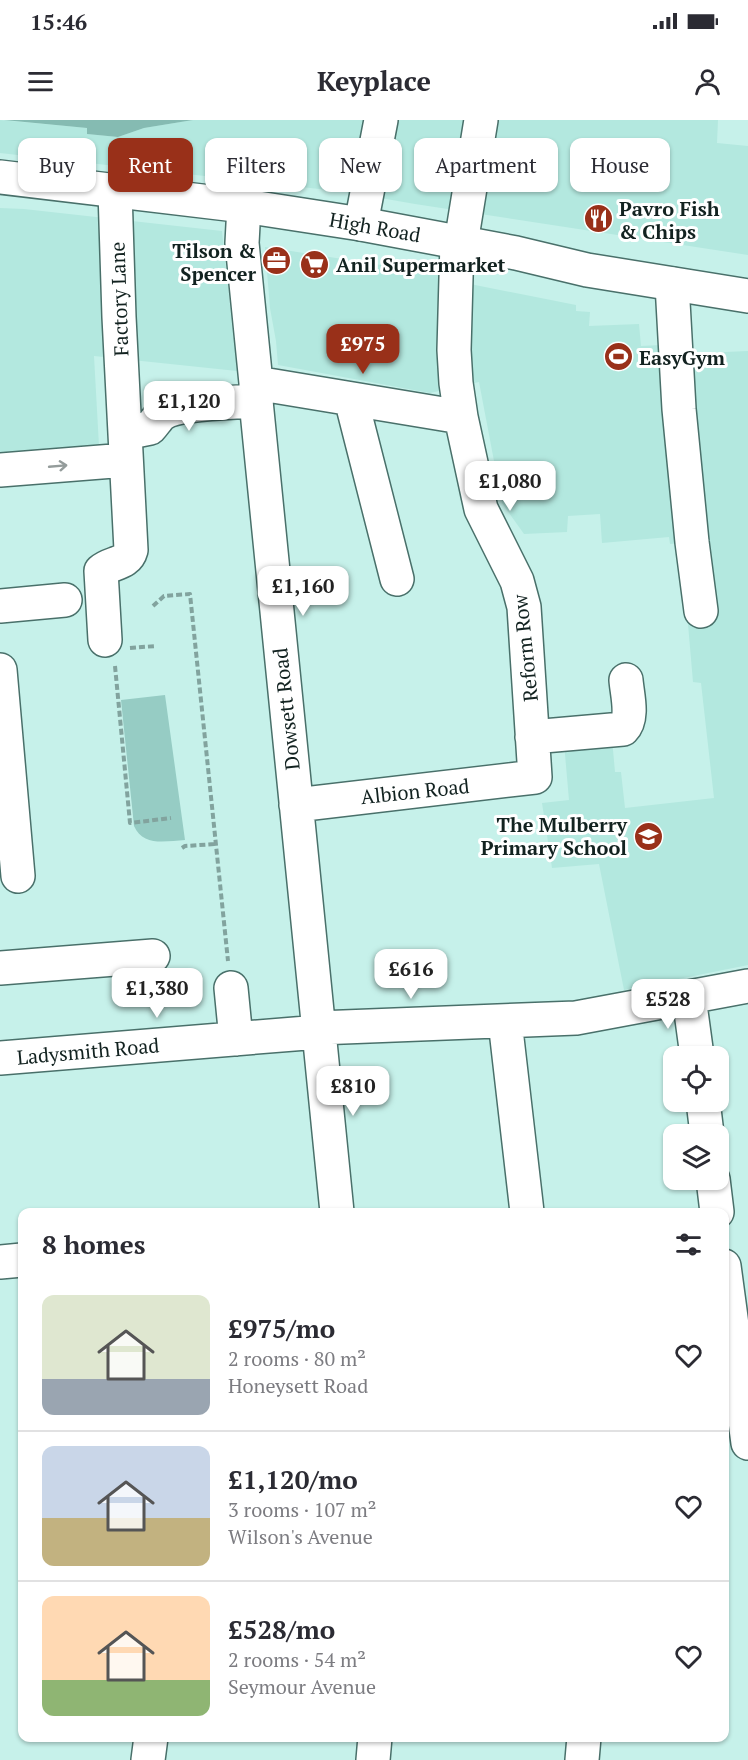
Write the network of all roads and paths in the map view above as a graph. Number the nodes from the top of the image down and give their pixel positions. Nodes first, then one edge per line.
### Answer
1 (381, 120) edge
2 (481, 120) edge
3 (0, 177) edge
4 (108, 190) edge
5 (115, 192) edge
6 (124, 192) edge
7 (244, 206) junction
8 (361, 224) junction
9 (459, 242) junction
10 (672, 284) junction
11 (748, 296) edge
12 (256, 392) junction
13 (351, 399) junction
14 (461, 417) junction
15 (126, 446) junction
16 (0, 471) edge
17 (397, 579) dead end
18 (65, 600) dead end
19 (0, 606) edge
20 (153, 606) dead end
21 (701, 611) dead end
22 (110, 651) joint
23 (0, 670) edge
24 (626, 680) dead end
25 (532, 737) junction
26 (535, 777) joint
27 (296, 805) junction
28 (171, 818) dead end
29 (215, 844) junction
30 (182, 848) dead end
31 (18, 876) dead end
32 (153, 956) dead end
33 (0, 968) edge
34 (748, 986) edge
35 (231, 988) joint
36 (689, 998) junction
37 (505, 1021) junction
38 (319, 1030) junction
39 (236, 1039) junction
40 (696, 1046) edge
41 (0, 1058) edge
42 (714, 1190) edge
43 (337, 1208) edge
44 (527, 1208) edge
45 (717, 1208) edge
46 (18, 1260) edge
47 (0, 1262) edge
48 (729, 1303) edge
49 (748, 1443) edge
50 (150, 1742) edge
51 (375, 1742) edge
52 (584, 1742) edge
53 (148, 1760) edge
54 (373, 1760) edge
55 (582, 1760) edge

1 - 8 street
2 - 9 street, Reform Row
3 - 4 street, High Road
5 - 15 street, Factory Lane
6 - 7 street, High Road
7 - 8 street, High Road
7 - 12 street, Dowsett Road
8 - 9 street, High Road
9 - 10 street, High Road
9 - 14 street, Reform Row
10 - 11 street, High Road
10 - 21 street
12 - 13 street
12 - 15 street
12 - 27 street, Dowsett Road
13 - 14 street
13 - 17 street
14 - 25 street, Reform Row
16 -> 15 street
15 - 22 street, Factory Lane
18 - 19 street
20 - 29 path
22 - 28 path
23 - 31 street
24 - 25 street
25 - 26 street, Reform Row
26 - 27 street, Albion Road
27 - 38 street, Dowsett Road
29 - 30 path
29 - 35 path
32 - 33 street
34 - 36 street, Ladysmith Road
35 - 39 street
36 - 37 street, Ladysmith Road
36 - 40 street
37 - 38 street, Ladysmith Road
37 - 44 street
38 - 39 street, Ladysmith Road
38 - 43 street, Dowsett Road
39 - 41 street, Ladysmith Road
42 - 45 street
46 - 47 street
48 - 49 street
50 - 53 street
51 - 54 street
52 - 55 street

